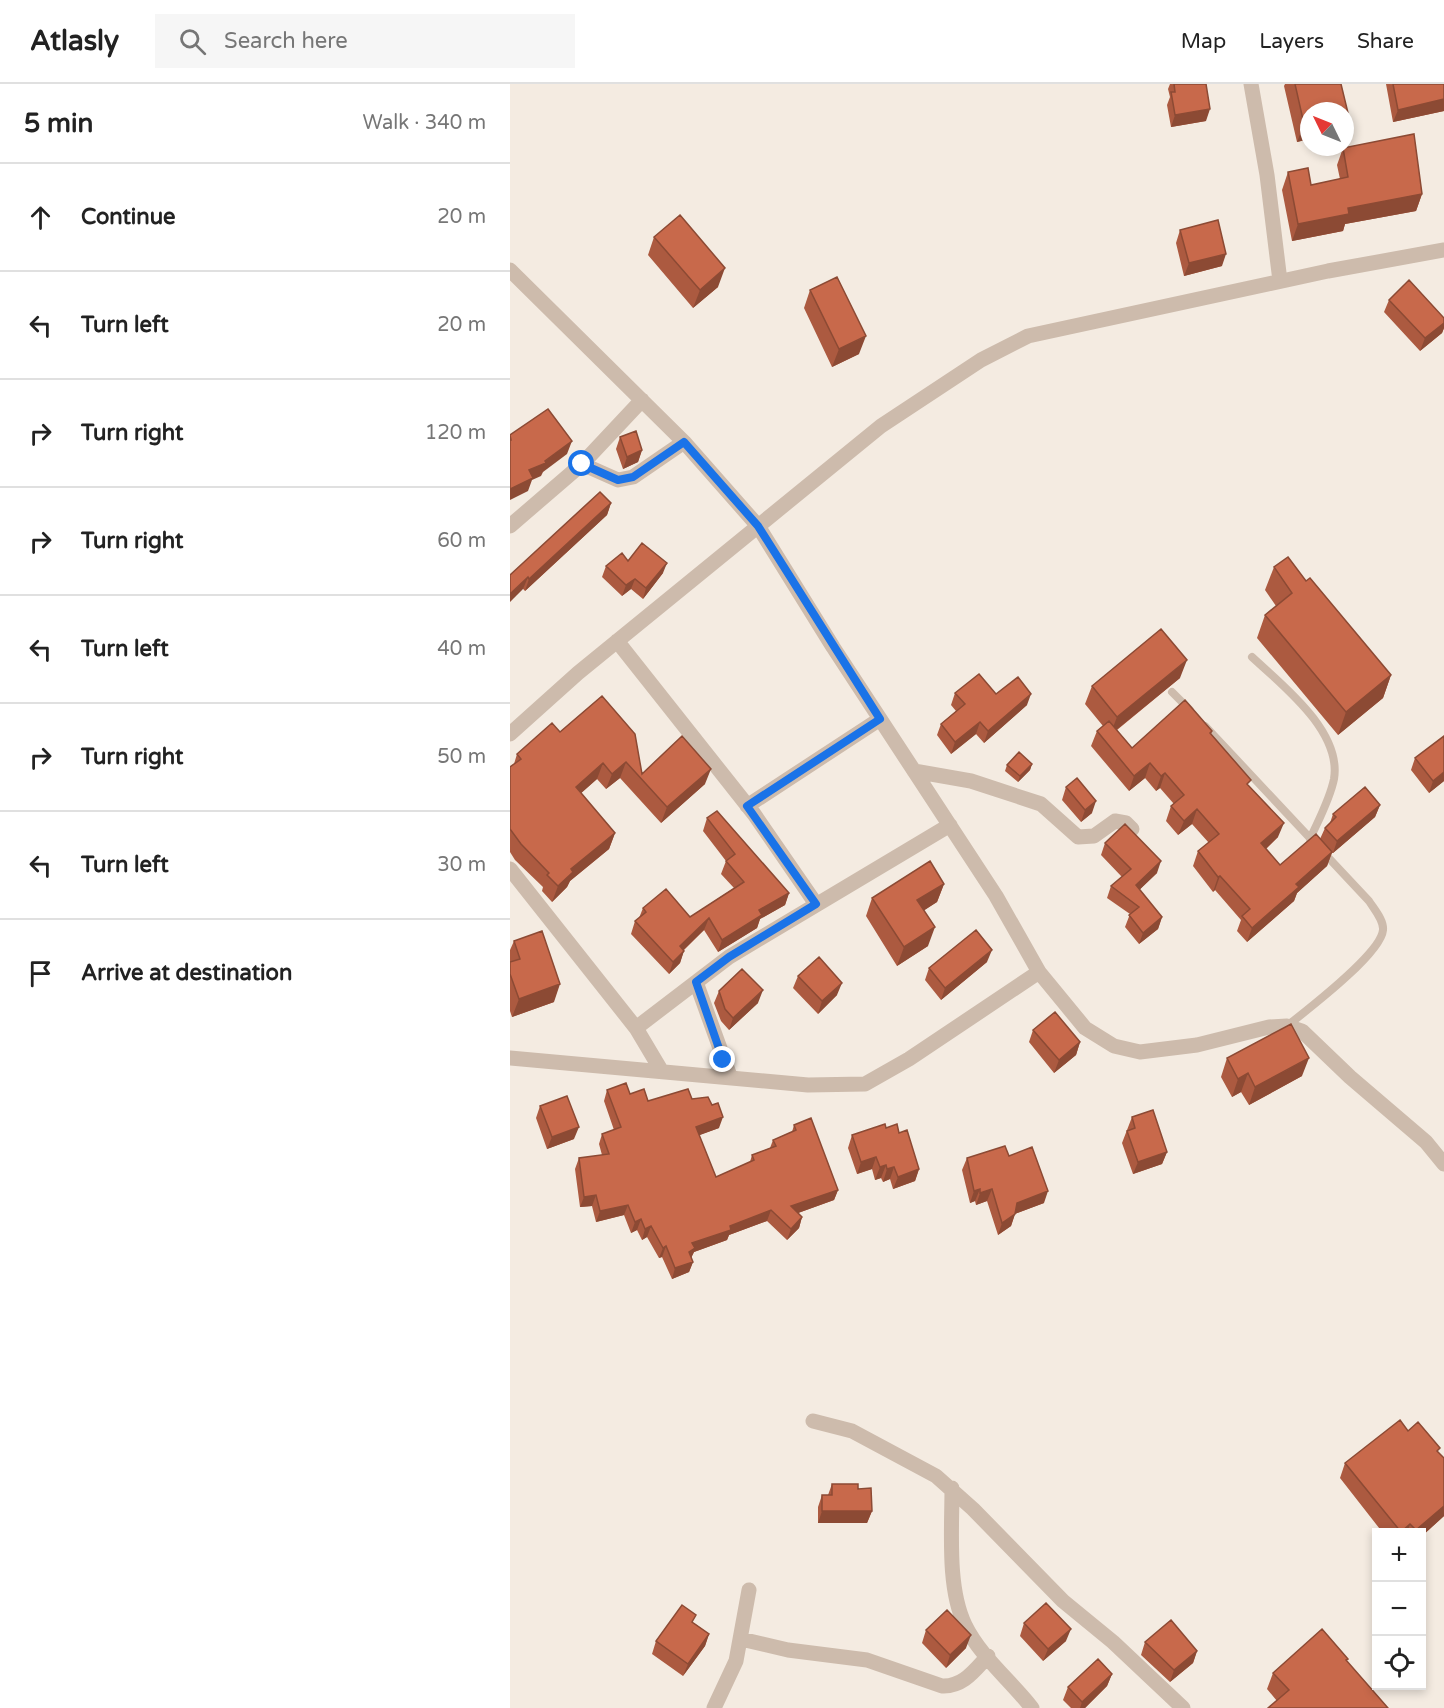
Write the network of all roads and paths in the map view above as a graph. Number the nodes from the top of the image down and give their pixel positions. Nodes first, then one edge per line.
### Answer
1 (1251, 84) edge
2 (1444, 250) edge
3 (510, 271) edge
4 (1280, 281) junction
5 (642, 400) junction
6 (684, 442) junction
7 (582, 464) junction
8 (510, 526) edge
9 (758, 526) junction
10 (617, 641) junction
11 (1252, 657) dead end
12 (1172, 692) dead end
13 (880, 719) junction
14 (510, 734) edge
15 (915, 771) junction
16 (747, 806) junction
17 (950, 825) junction
18 (1132, 829) edge
19 (1310, 839) junction
20 (510, 869) edge
21 (816, 904) junction
22 (1039, 972) junction
23 (696, 982) junction
24 (1287, 1026) junction
25 (636, 1028) junction
26 (510, 1058) edge
27 (661, 1070) junction
28 (730, 1076) junction
29 (1444, 1164) edge
30 (813, 1422) dead end
31 (952, 1488) junction
32 (749, 1590) dead end
33 (741, 1639) junction
34 (988, 1656) junction
35 (714, 1708) edge
36 (1032, 1708) edge
37 (1182, 1708) edge

1 - 4 street
2 - 4 street
3 - 5 street
4 - 9 street
5 - 6 street
5 - 7 street
6 - 7 street
6 - 9 street
7 - 8 street
9 - 10 street
9 - 13 street
10 - 14 street
10 - 16 street
11 - 19 lane
12 - 19 lane
13 - 15 street
13 - 16 street
15 - 17 street
15 - 18 street
16 - 21 street
17 - 21 street
17 - 22 street
19 - 24 lane
20 - 25 street
21 - 23 street
22 - 24 street
22 - 28 street
23 - 25 street
23 - 28 street
24 - 29 street
25 - 27 street
26 - 27 street
27 - 28 street
30 - 31 street
31 - 34 street
31 - 37 street
32 - 33 street
33 - 34 street
33 - 35 street
34 - 36 street

